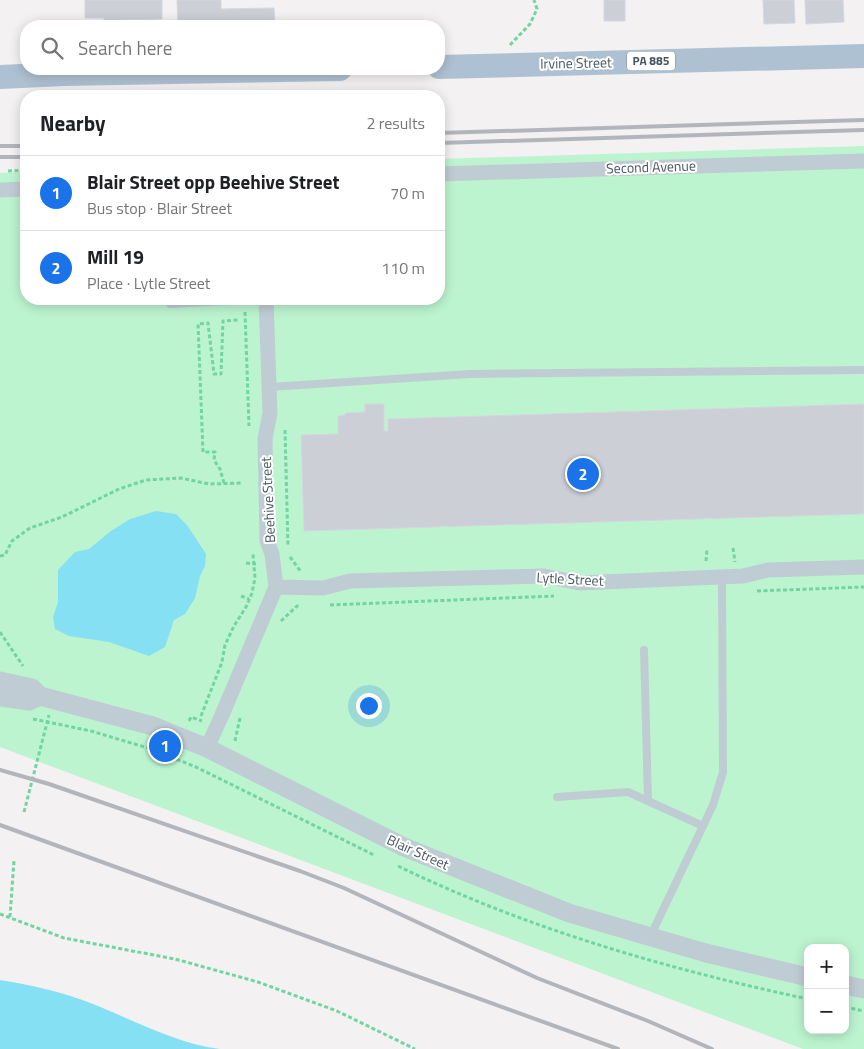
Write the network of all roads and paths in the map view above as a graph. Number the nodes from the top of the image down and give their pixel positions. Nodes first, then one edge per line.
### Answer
1 (534, 0) edge
2 (864, 56) edge
3 (505, 65) junction
4 (445, 67) edge
5 (49, 75) edge
6 (0, 77) edge
7 (864, 161) edge
8 (20, 170) edge
9 (8, 171) dead end
10 (445, 174) edge
11 (20, 189) edge
12 (0, 190) edge
13 (245, 305) edge
14 (266, 305) edge
15 (239, 320) dead end
16 (864, 370) edge
17 (270, 387) junction
18 (285, 426) dead end
19 (249, 428) dead end
20 (243, 483) dead end
21 (224, 484) junction
22 (253, 545) dead end
23 (0, 556) edge
24 (741, 562) dead end
25 (735, 564) dead end
26 (864, 566) edge
27 (310, 573) dead end
28 (722, 577) junction
29 (276, 587) junction
30 (864, 587) edge
31 (750, 592) dead end
32 (556, 596) dead end
33 (324, 605) dead end
34 (306, 606) dead end
35 (290, 613) dead end
36 (0, 632) edge
37 (644, 650) dead end
38 (27, 672) dead end
39 (0, 681) edge
40 (0, 697) edge
41 (46, 698) junction
42 (191, 717) dead end
43 (200, 720) junction
44 (206, 723) dead end
45 (207, 748) junction
46 (557, 797) dead end
47 (648, 801) junction
48 (24, 812) dead end
49 (703, 826) junction
50 (14, 860) dead end
51 (0, 914) edge
52 (10, 917) junction
53 (650, 937) junction
54 (804, 976) edge
55 (849, 986) edge
56 (864, 989) edge
57 (849, 1008) edge
58 (864, 1011) edge
59 (415, 1049) edge

1 - 3 path
2 - 3 main road, Irvine Street / PA 885
3 - 4 main road, Irvine Street / PA 885
5 - 6 main road
7 - 10 street, Second Avenue
8 - 9 path
11 - 12 street
13 - 19 path
14 - 17 street, Beehive Street
15 - 21 path
16 - 17 lane
17 - 29 street, Beehive Street
18 - 27 path
20 - 21 path
21 - 23 path
22 - 43 path
24 - 25 path
26 - 28 street, Lytle Street
28 - 29 street, Lytle Street
28 - 49 lane
29 - 45 street, Beehive Street
30 - 31 path
32 - 33 path
34 - 35 path
36 - 38 path
37 - 47 lane
39 - 41 street, Blair Street
40 - 41 street, Blair Street
41 - 45 street, Blair Street
41 - 48 path
42 - 43 path
43 - 44 path
45 - 53 street, Blair Street
46 - 47 lane
47 - 49 lane
49 - 53 lane
50 - 52 path
51 - 52 path
52 - 59 path
53 - 54 street, Blair Street
55 - 56 street
57 - 58 path

